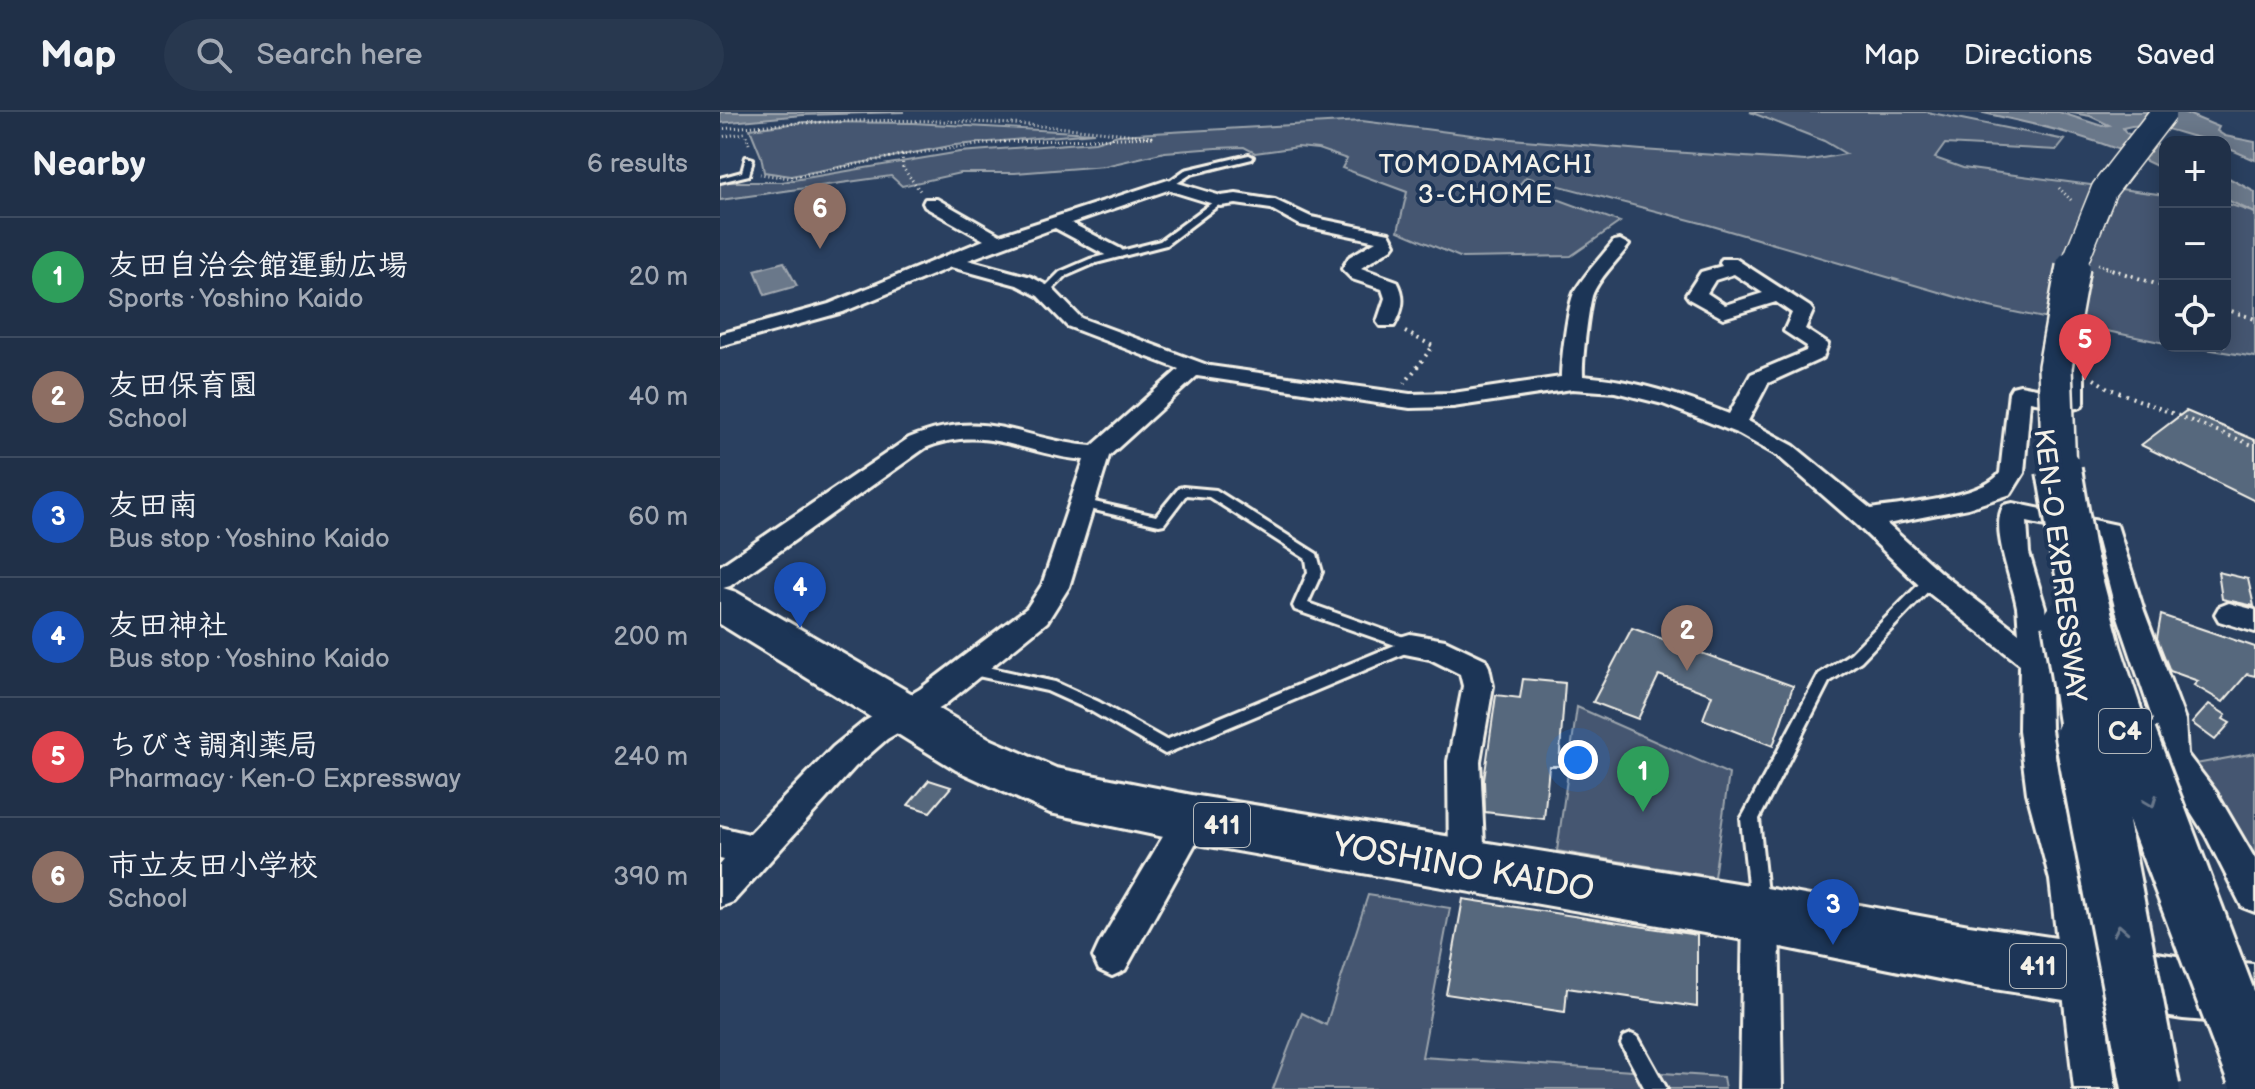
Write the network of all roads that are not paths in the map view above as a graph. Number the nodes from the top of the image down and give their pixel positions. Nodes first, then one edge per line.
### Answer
1 (2154, 112) edge
2 (2164, 112) edge
3 (1249, 157) dead end
4 (749, 159) dead end
5 (720, 180) edge
6 (1168, 185) junction
7 (1220, 201) junction
8 (931, 203) road end
9 (1055, 221) junction
10 (998, 241) junction
11 (1620, 245) dead end
12 (1115, 253) junction
13 (950, 261) junction
14 (1045, 292) junction
15 (1778, 295) junction
16 (1387, 322) road end
17 (720, 340) edge
18 (2073, 363) road end
19 (1192, 369) junction
20 (1572, 382) junction
21 (1735, 424) junction
22 (1098, 454) junction
23 (1081, 503) junction
24 (1866, 519) junction
25 (720, 579) edge
26 (1931, 580) junction
27 (720, 603) edge
28 (1410, 645) junction
29 (2035, 658) junction
30 (969, 669) junction
31 (904, 714) junction
32 (2171, 756) junction
33 (1192, 819) junction
34 (737, 847) edge
35 (1467, 866) junction
36 (720, 890) edge
37 (2255, 895) edge
38 (1761, 915) junction
39 (1112, 957) dead end
40 (2081, 973) junction
41 (2255, 995) edge
42 (1631, 1044) dead end
43 (2255, 1074) edge
44 (1657, 1089) edge
45 (1761, 1089) edge
46 (2095, 1089) edge
47 (2151, 1089) edge

47 -> 1 highway, KEN-O EXPRESSWAY / C4, bridge
2 -> 43 highway, KEN-O EXPRESSWAY / C4, bridge
3 - 6 lane
4 - 5 lane
6 - 7 street
6 - 9 street
7 - 12 lane
7 - 16 street
8 - 10 street
9 - 10 street
9 - 12 street
10 - 13 street
11 - 20 street
12 - 14 lane
13 - 14 street
13 - 17 street
14 - 19 street
15 - 15 street
15 - 21 street
18 - 24 street
19 - 20 street
19 - 22 street
20 - 21 street
21 - 24 street
22 - 23 street
22 - 25 street
23 - 28 lane
23 - 30 street
24 - 26 street
26 - 29 street
26 - 38 lane
27 - 31 highway, YOSHINO KAIDO / 411
28 - 30 lane
28 - 35 street
29 - 32 street
29 - 32 street
29 - 40 street
30 - 31 street
31 - 33 highway, YOSHINO KAIDO / 411
31 - 34 street
32 - 37 street
33 - 35 highway, YOSHINO KAIDO / 411
33 - 39 street
34 - 36 street
35 - 38 highway, YOSHINO KAIDO / 411
38 - 40 highway, YOSHINO KAIDO / 411
38 - 45 street
40 - 41 highway, YOSHINO KAIDO / 411
40 - 46 street
42 - 44 lane

